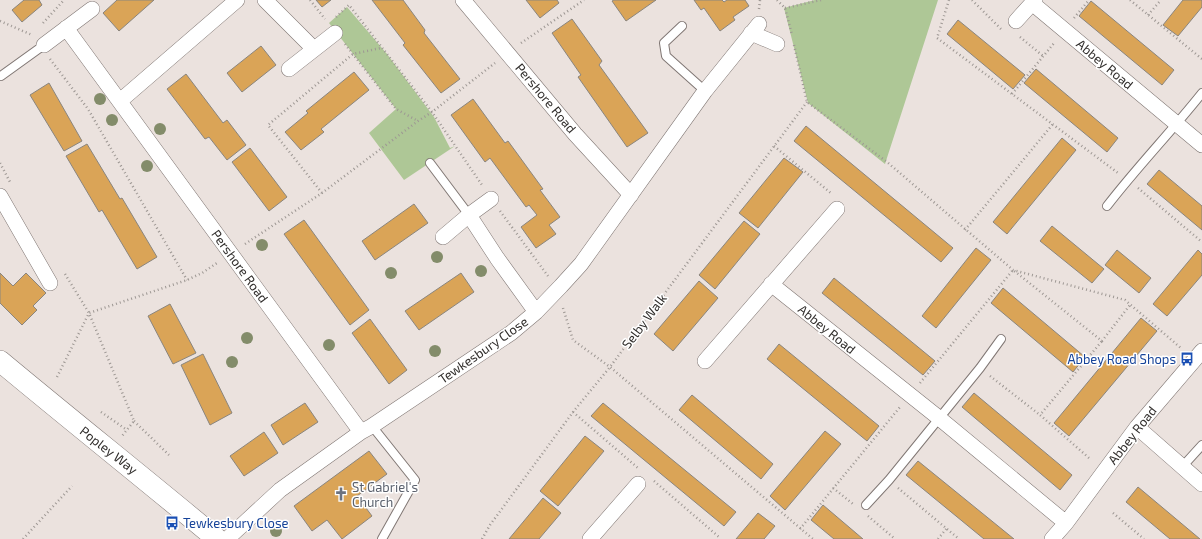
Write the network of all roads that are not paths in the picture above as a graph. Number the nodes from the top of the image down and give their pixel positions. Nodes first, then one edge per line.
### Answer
1 (237, 0) edge
2 (265, 0) edge
3 (463, 0) edge
4 (1033, 1) edge
5 (92, 9) dead end
6 (1013, 24) road end
7 (682, 26) dead end
8 (66, 28) junction
9 (332, 28) road end
10 (39, 42) joint
11 (777, 44) dead end
12 (314, 49) junction
13 (289, 69) dead end
14 (1, 76) dead end
15 (705, 91) junction
16 (1202, 93) edge
17 (120, 100) junction
18 (1177, 125) junction
19 (1202, 145) edge
20 (430, 163) dead end
21 (631, 194) junction
22 (0, 196) edge
23 (491, 199) road end
24 (837, 203) road end
25 (1107, 206) dead end
26 (469, 215) junction
27 (443, 237) dead end
28 (50, 283) dead end
29 (771, 284) junction
30 (536, 312) junction
31 (1001, 339) dead end
32 (1199, 355) edge
33 (0, 361) edge
34 (705, 361) dead end
35 (939, 418) junction
36 (1137, 427) junction
37 (367, 429) junction
38 (1202, 445) edge
39 (1182, 467) junction
40 (638, 484) dead end
41 (1202, 484) edge
42 (866, 505) dead end
43 (1066, 522) junction
44 (217, 539) edge
45 (227, 539) edge
46 (382, 539) edge
47 (590, 539) edge
48 (1052, 539) edge

1 - 17 street
2 - 12 street
3 - 21 street, Pershore Road
4 - 6 street
4 - 18 street, Abbey Road
5 - 8 street
7 - 15 lane
8 - 10 street
8 - 17 street, Pershore Road
9 - 12 street
10 - 14 lane
11 - 15 street, Tewkesbury Close
12 - 13 street
15 - 21 street, Tewkesbury Close
16 - 18 lane
17 - 37 street, Pershore Road
18 - 19 street, Abbey Road
18 - 25 lane
20 - 26 lane
21 - 30 street, Tewkesbury Close
22 - 28 street
23 - 26 street
24 - 29 street
26 - 27 street
26 - 30 street
29 - 34 street
29 - 35 street, Abbey Road
30 - 37 street, Tewkesbury Close
31 - 35 lane
32 - 36 street, Abbey Road
33 - 44 street, Popley Way
35 - 42 lane
35 - 43 street, Abbey Road
36 - 39 street
36 - 43 street, Abbey Road
37 - 45 street, Tewkesbury Close
37 - 46 lane
38 - 39 lane
39 - 41 street
40 - 47 street
43 - 48 street, Abbey Road

